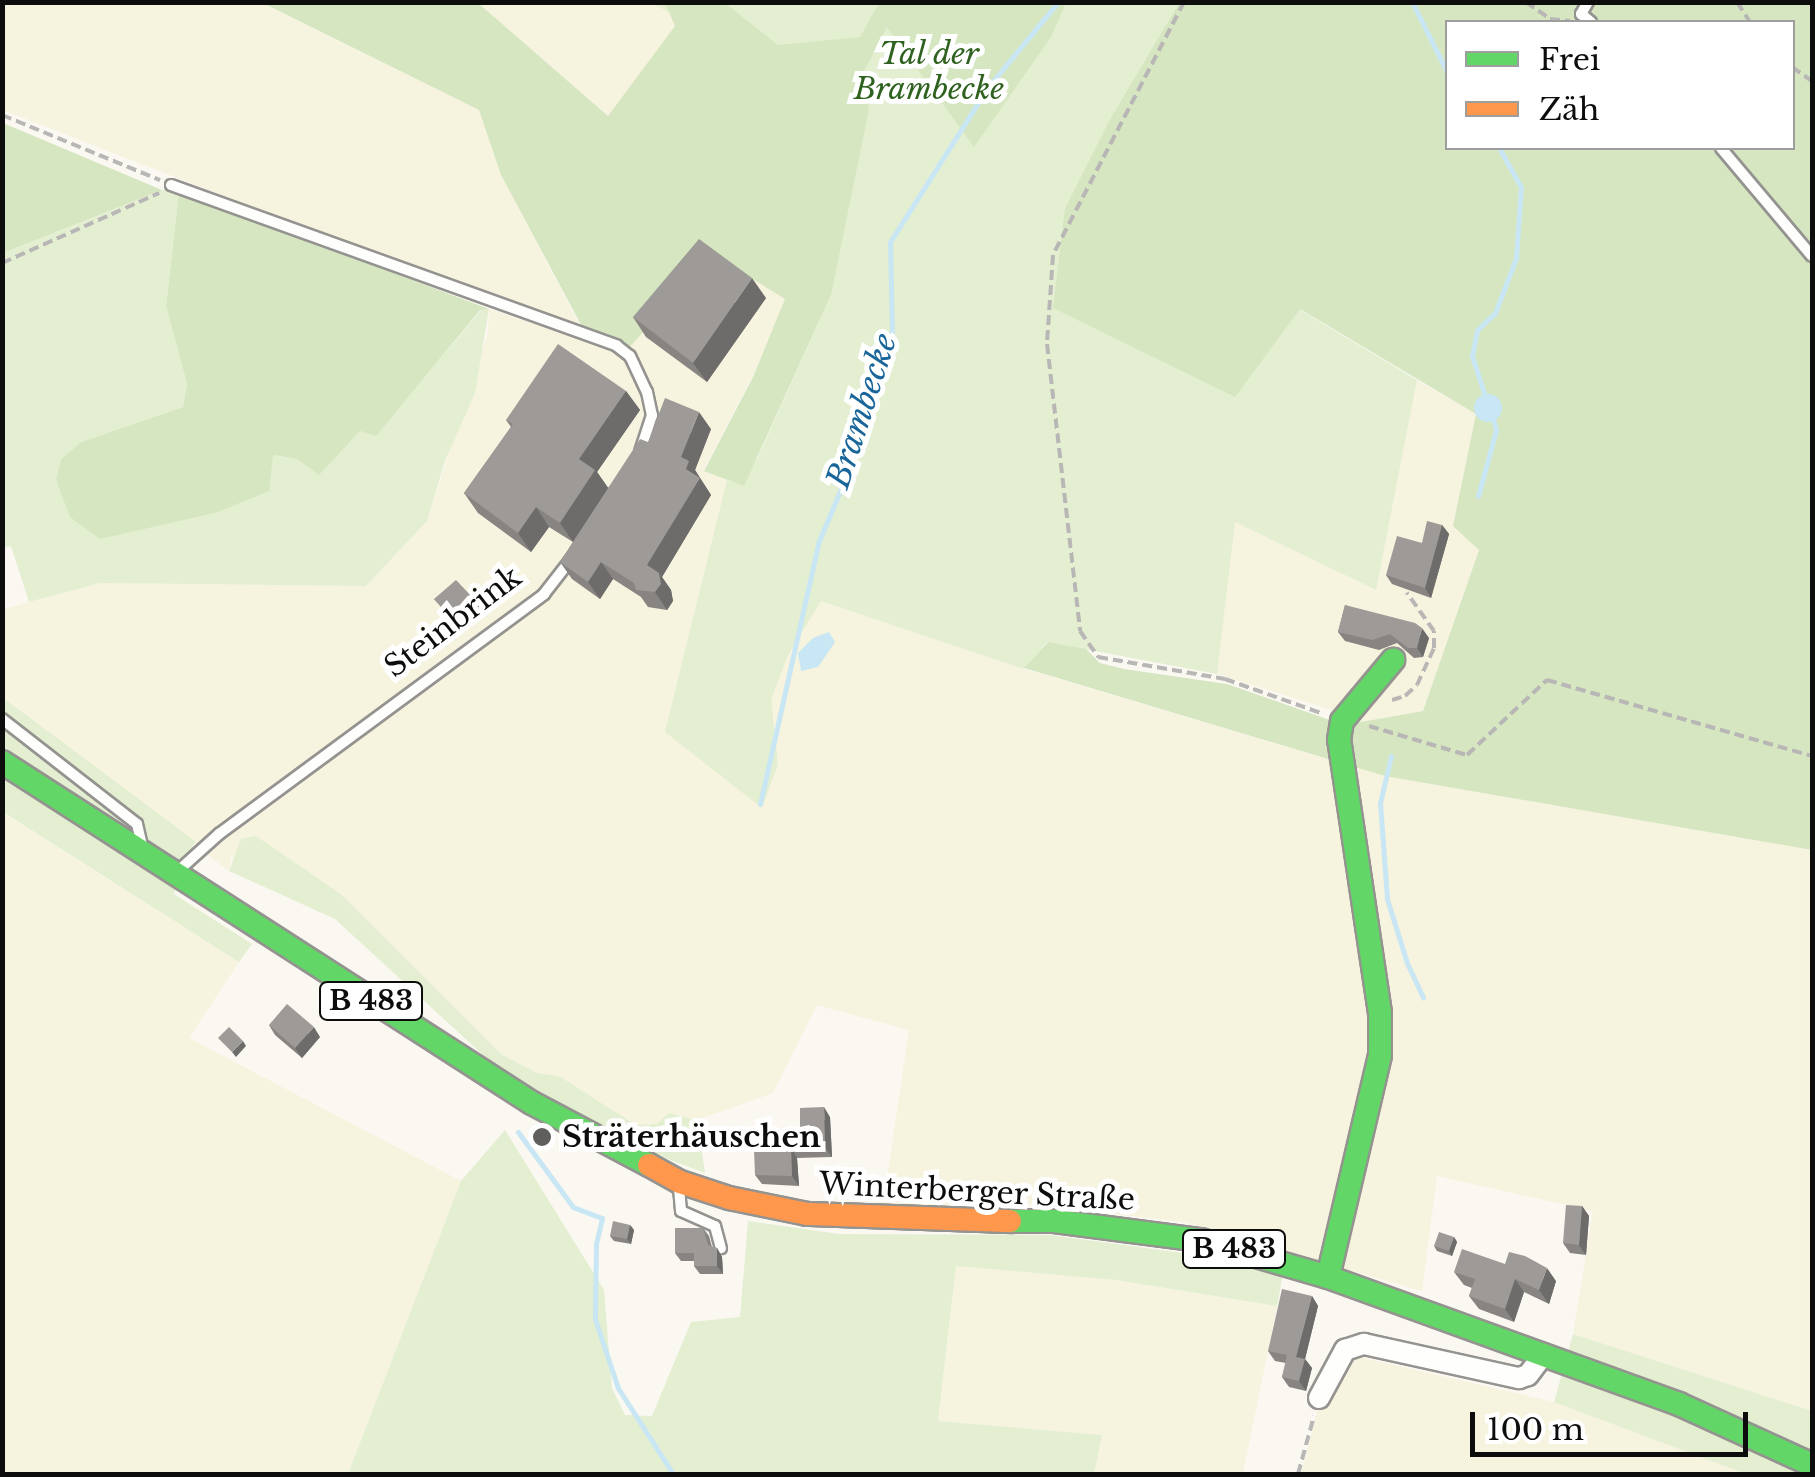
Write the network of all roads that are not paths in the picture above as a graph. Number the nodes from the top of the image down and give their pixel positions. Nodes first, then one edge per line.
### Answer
1 (1723, 150) edge
2 (171, 185) road end
3 (1812, 256) edge
4 (632, 467) edge
5 (579, 549) edge
6 (1392, 660) dead end
7 (2, 719) edge
8 (2, 762) edge
9 (141, 852) junction
10 (174, 874) junction
11 (680, 1182) junction
12 (721, 1248) edge
13 (1328, 1278) junction
14 (1544, 1354) junction
15 (1319, 1398) road end
16 (1812, 1466) edge

1 - 3 lane
2 - 4 lane
5 - 10 lane, Steinbrink
6 - 13 main road
7 - 9 lane
8 - 9 main road, B 483
9 - 10 main road, B 483
10 - 11 main road, Winterberger Straße / B 483
11 - 12 lane
11 - 13 main road, Winterberger Straße / B 483
13 - 14 main road, Winterberger Straße / B 483
14 - 15 street
14 - 16 main road, Winterberger Straße / B 483

